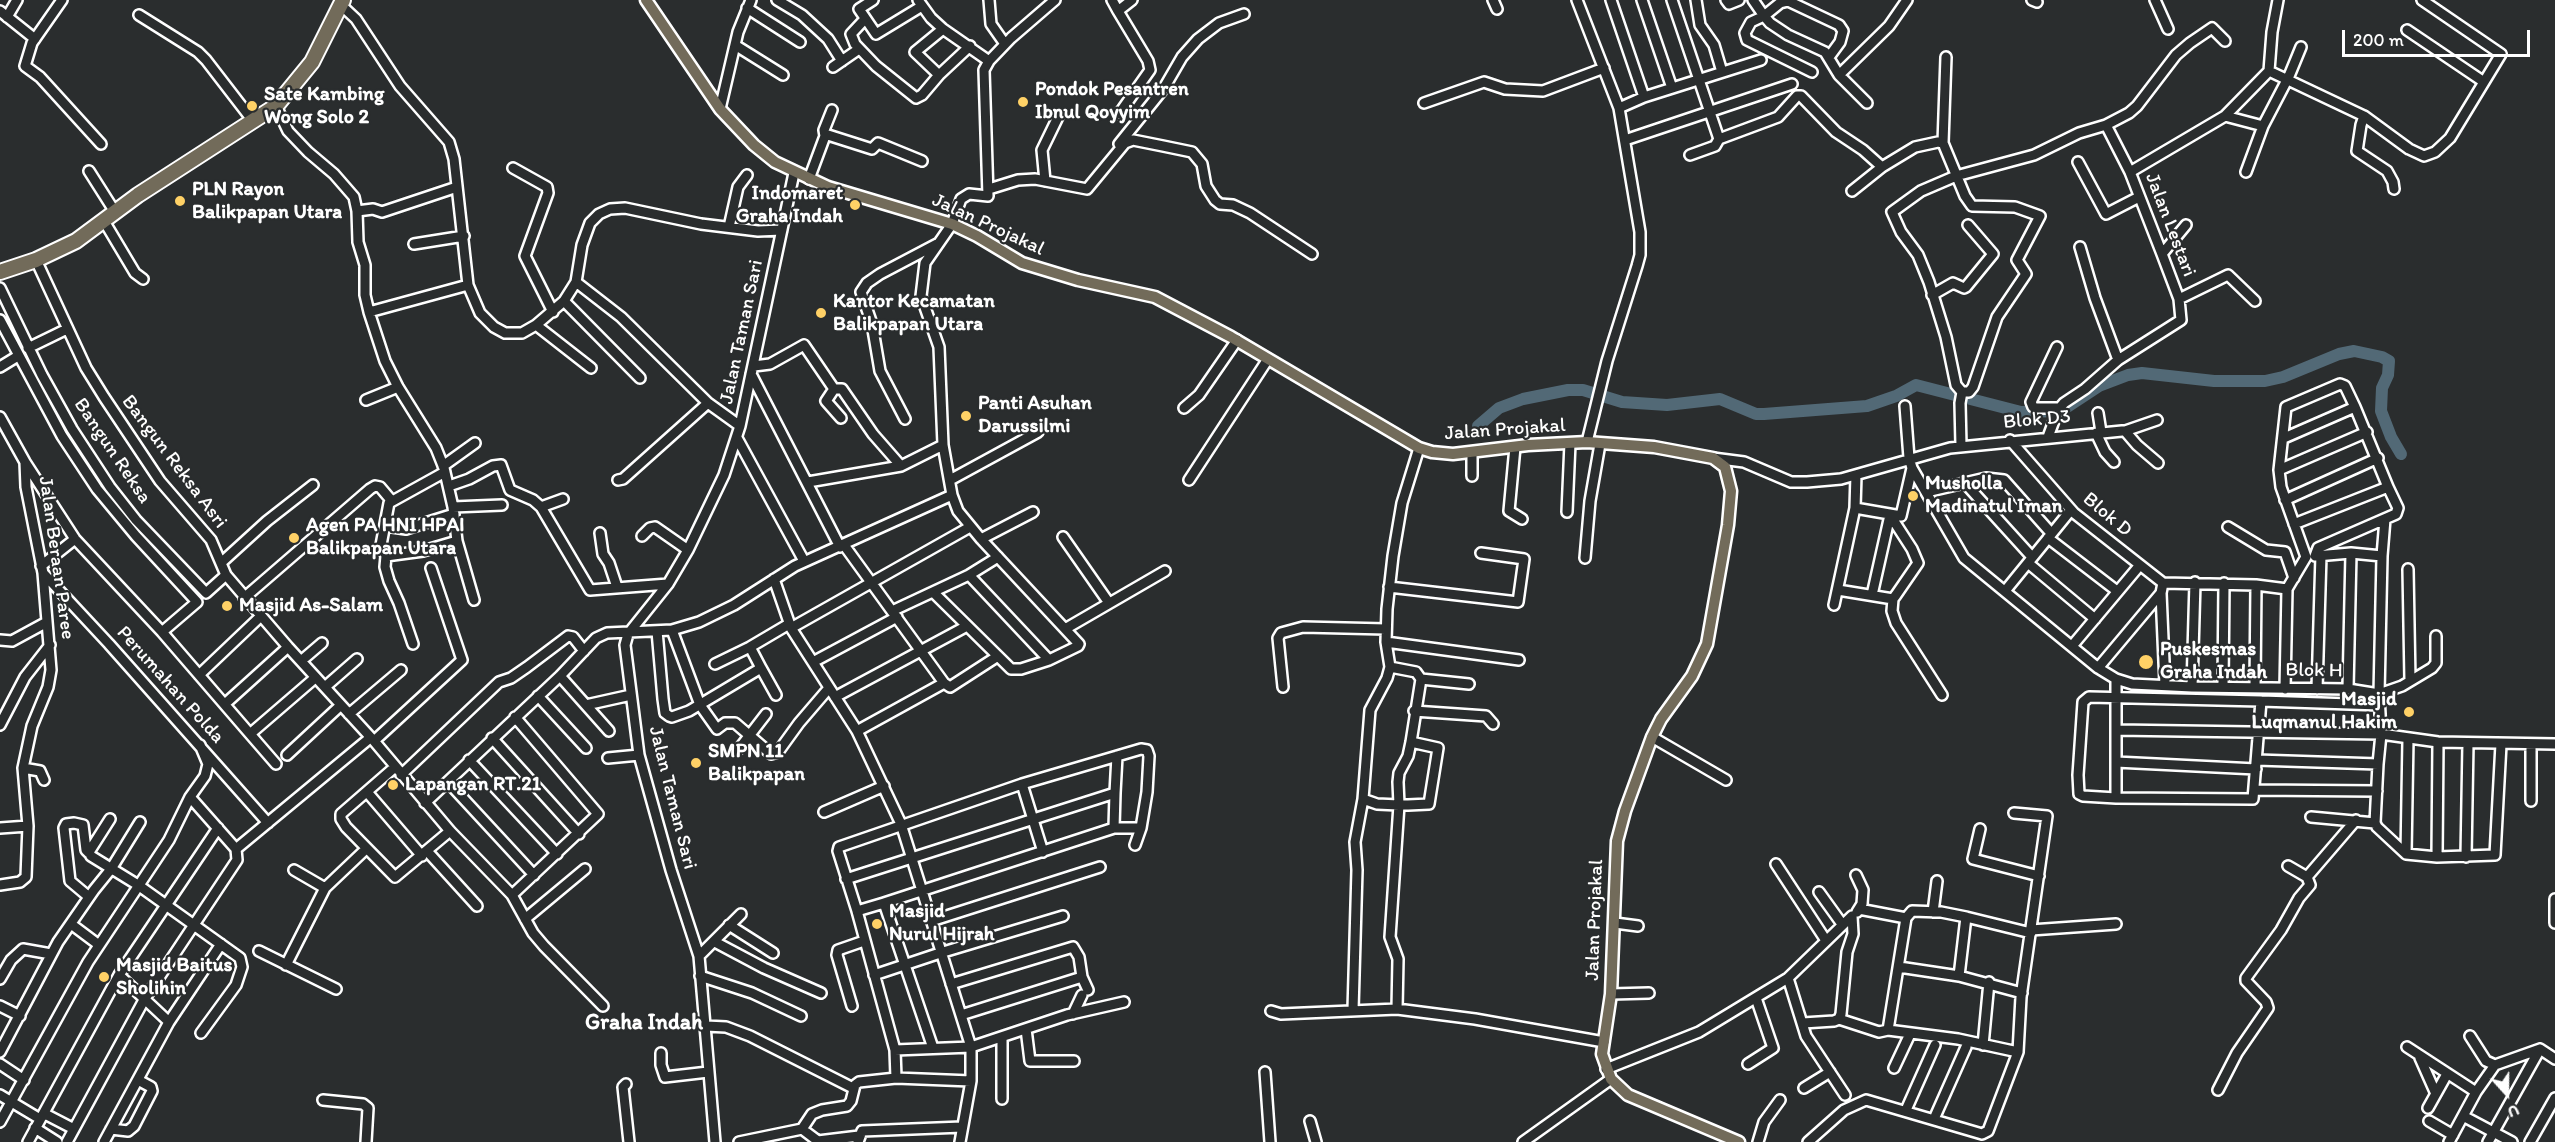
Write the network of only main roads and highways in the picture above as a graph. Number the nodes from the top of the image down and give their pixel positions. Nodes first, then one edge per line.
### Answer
1 (646, 0) edge
2 (342, 2) edge
3 (0, 272) edge
4 (1739, 1142) edge

1 - 4 main road, Jalan Projakal
2 - 3 highway

